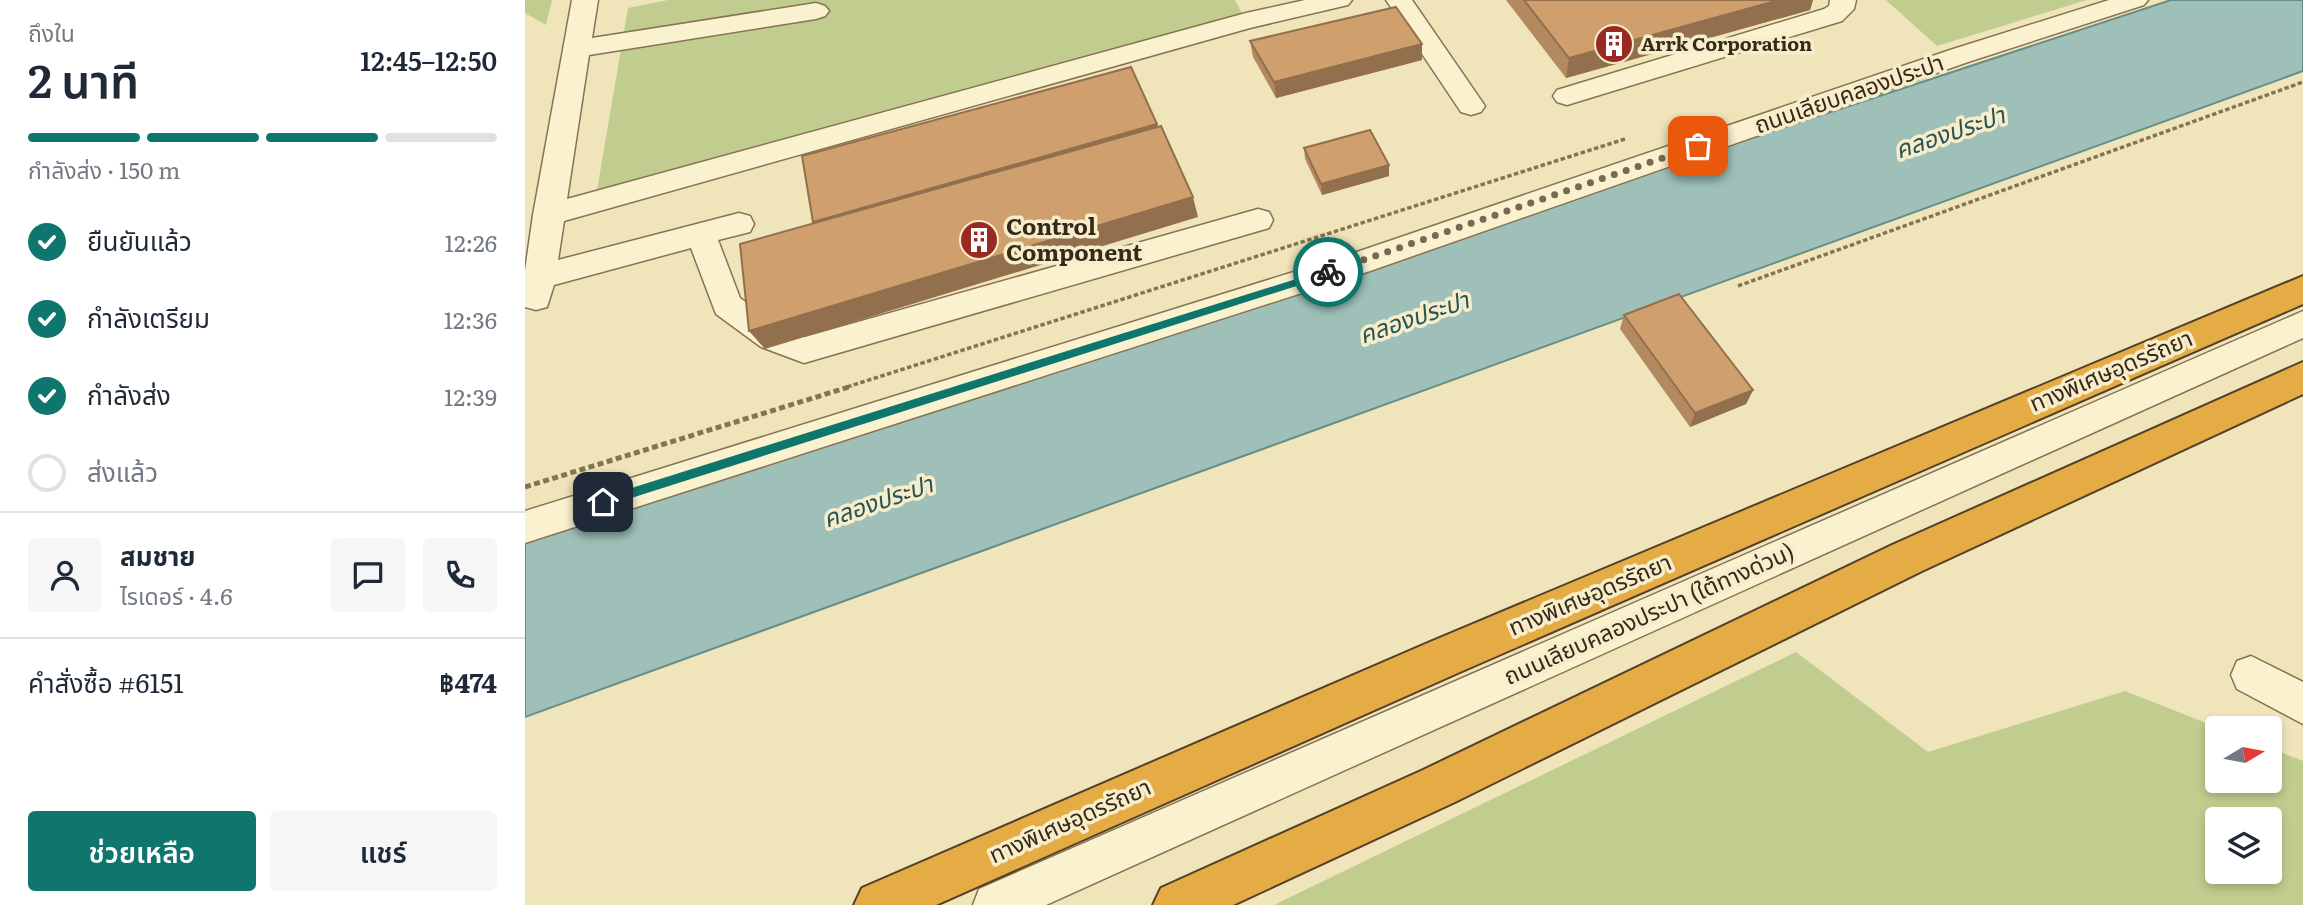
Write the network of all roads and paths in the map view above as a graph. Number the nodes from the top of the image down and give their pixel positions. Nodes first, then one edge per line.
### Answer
1 (585, 0) edge
2 (1339, 0) edge
3 (1399, 0) edge
4 (1843, 0) edge
5 (2135, 0) edge
6 (1267, 8) edge
7 (816, 11) dead end
8 (576, 49) junction
9 (2303, 82) edge
10 (1567, 96) dead end
11 (1471, 106) dead end
12 (1635, 136) dead end
13 (548, 215) junction
14 (1258, 220) dead end
15 (739, 225) dead end
16 (701, 234) junction
17 (1738, 286) dead end
18 (2303, 289) edge
19 (2303, 324) edge
20 (2303, 377) edge
21 (525, 487) edge
22 (525, 527) edge
23 (2251, 675) dead end
24 (2303, 704) edge
25 (879, 905) edge
26 (995, 905) edge
27 (1178, 905) edge

1 - 8 street
2 - 6 street
3 - 11 street
4 - 10 street
5 - 22 street, ถนนเลียบคลองประปา
6 - 13 street
7 - 8 street
8 - 13 street
9 - 17 path
12 - 21 path
13 - 16 street
14 - 16 street
15 - 16 street
18 - 25 highway, ทางพิเศษอุดรรัถยา
19 - 26 street, ถนนเลียบคลองประปา (ใต้ทางด่วน)
20 - 27 highway
23 - 24 street

